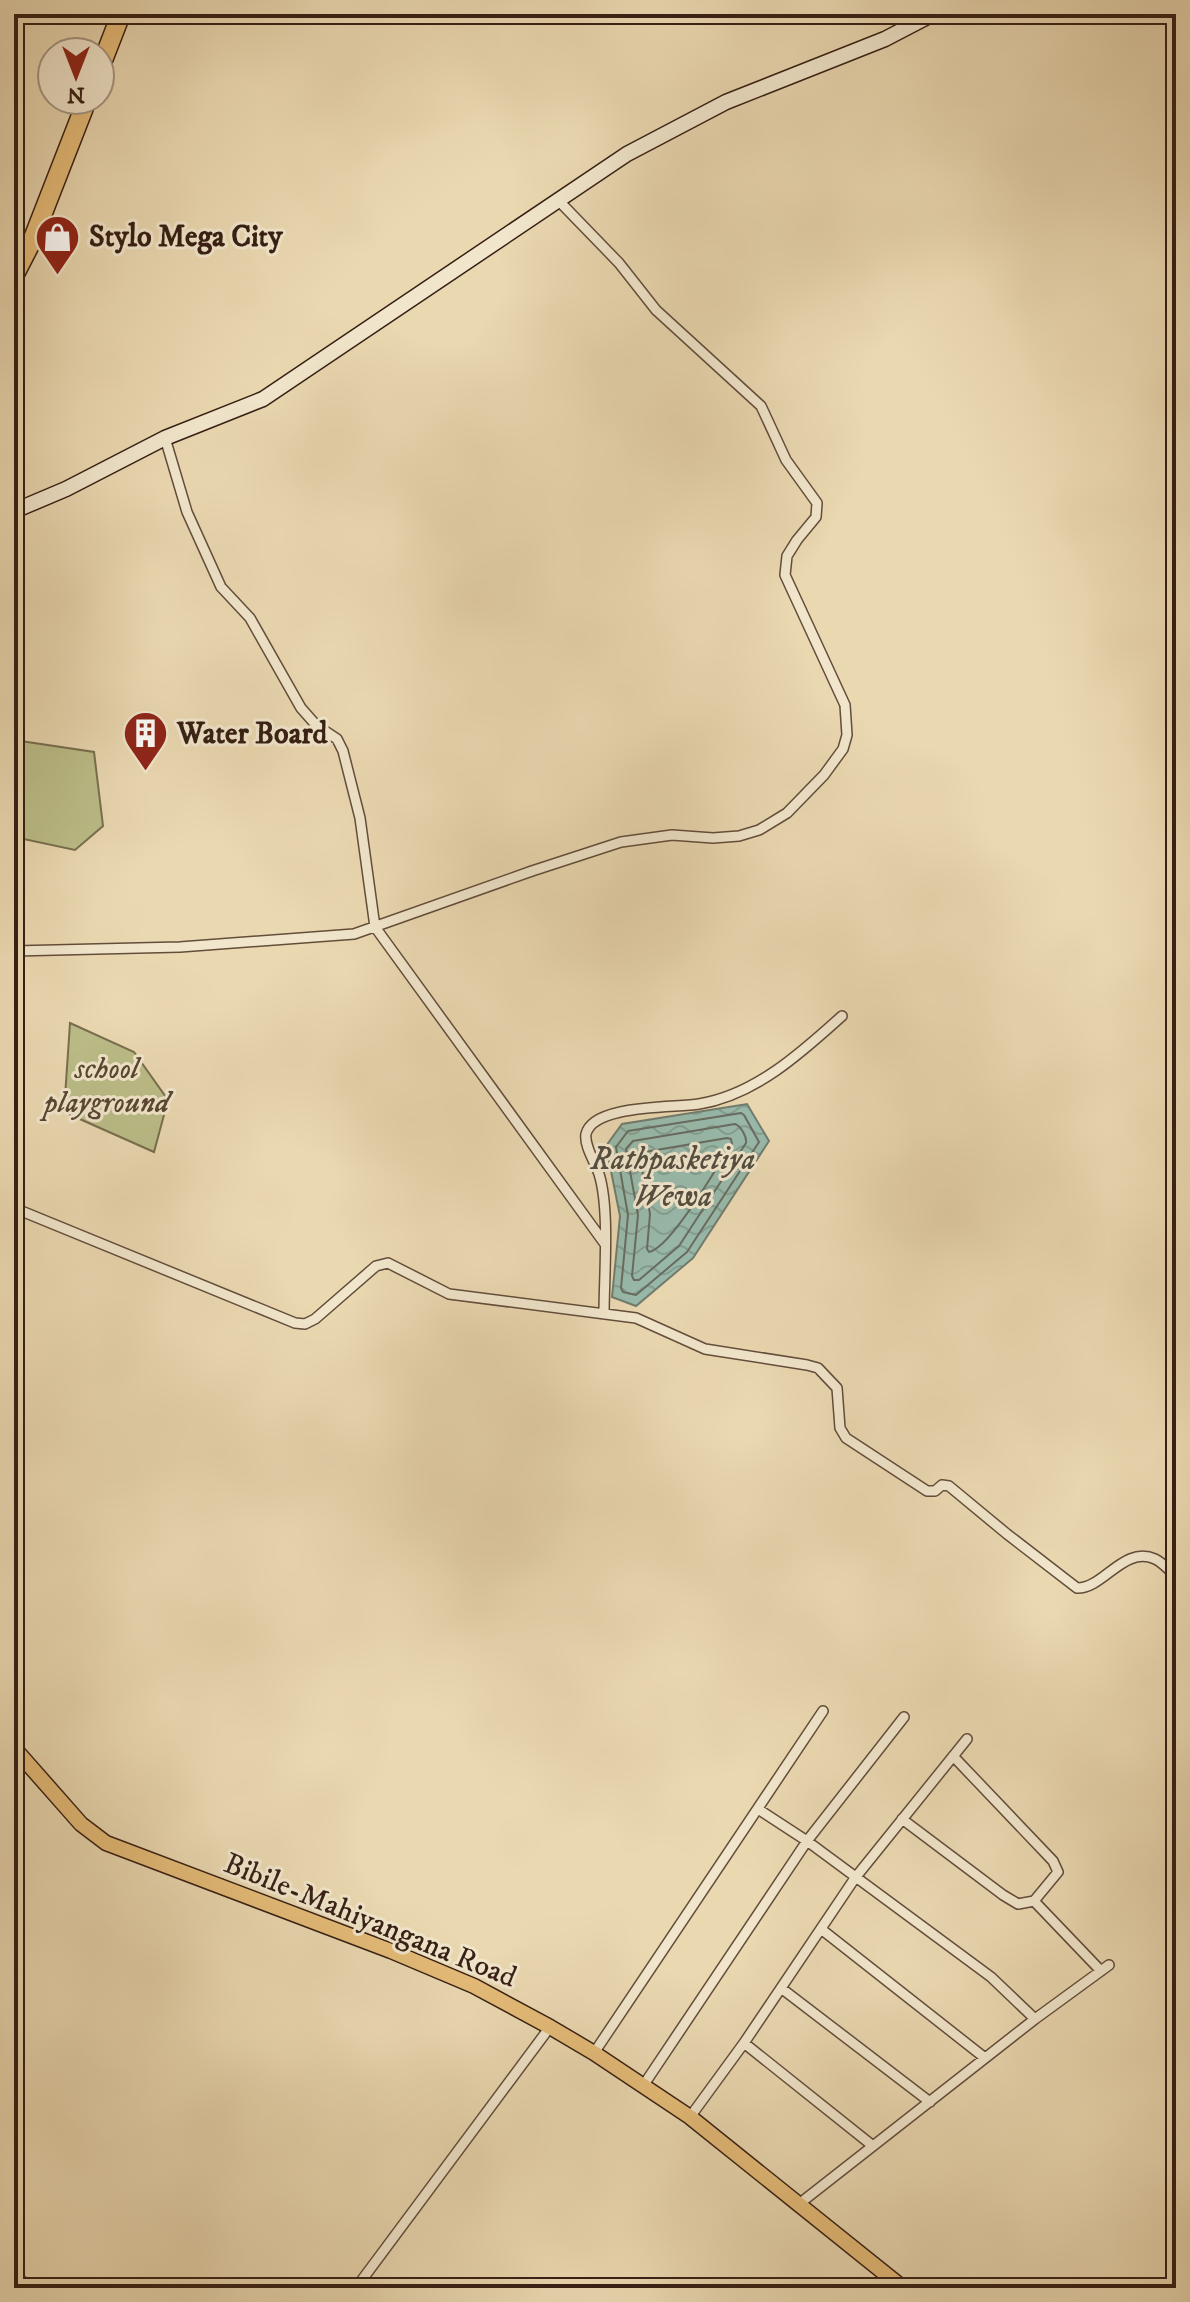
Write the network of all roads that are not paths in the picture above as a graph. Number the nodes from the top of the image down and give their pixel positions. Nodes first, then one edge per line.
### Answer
1 (121, 14) edge
2 (933, 14) edge
3 (112, 36) edge
4 (81, 116) edge
5 (557, 199) junction
6 (14, 276) edge
7 (165, 438) junction
8 (14, 511) edge
9 (377, 928) junction
10 (14, 951) edge
11 (842, 1016) dead end
12 (14, 1208) edge
13 (605, 1244) junction
14 (604, 1314) junction
15 (1176, 1576) edge
16 (823, 1711) dead end
17 (904, 1717) dead end
18 (967, 1739) dead end
19 (14, 1748) edge
20 (953, 1756) junction
21 (758, 1809) junction
22 (902, 1819) junction
23 (807, 1841) junction
24 (855, 1878) junction
25 (1034, 1901) junction
26 (821, 1929) junction
27 (781, 1988) junction
28 (1035, 2019) junction
29 (550, 2027) junction
30 (744, 2043) junction
31 (594, 2053) junction
32 (985, 2058) junction
33 (643, 2086) junction
34 (930, 2102) junction
35 (690, 2117) junction
36 (873, 2146) junction
37 (799, 2204) junction
38 (14, 2273) edge
39 (29, 2288) edge
40 (356, 2288) edge
41 (903, 2288) edge

1 - 3 highway
2 - 5 street
4 - 6 highway
5 - 7 street
5 - 9 street
7 - 8 street
7 - 9 street
9 - 10 street
9 - 13 street
11 - 13 street
12 - 14 street
13 - 14 street
14 - 15 street
16 - 21 street
17 - 23 street
18 - 20 street
19 - 29 main road, Bibile-Mahiyangana Road
20 - 22 street
20 - 25 street
21 - 23 street
21 - 31 street
22 - 24 street
22 - 25 street
23 - 24 street
23 - 33 street
24 - 26 street
24 - 28 street
25 - 28 street
26 - 27 street
26 - 32 street
27 - 30 street
27 - 34 street
28 - 32 street
29 - 31 main road, Bibile-Mahiyangana Road
29 - 40 street
30 - 35 street
30 - 36 street
31 - 33 main road, Bibile-Mahiyangana Road
32 - 34 street
33 - 35 main road, Bibile-Mahiyangana Road
34 - 36 street
35 - 37 main road, Bibile-Mahiyangana Road
36 - 37 street
37 - 41 main road, Bibile-Mahiyangana Road
38 - 39 street

